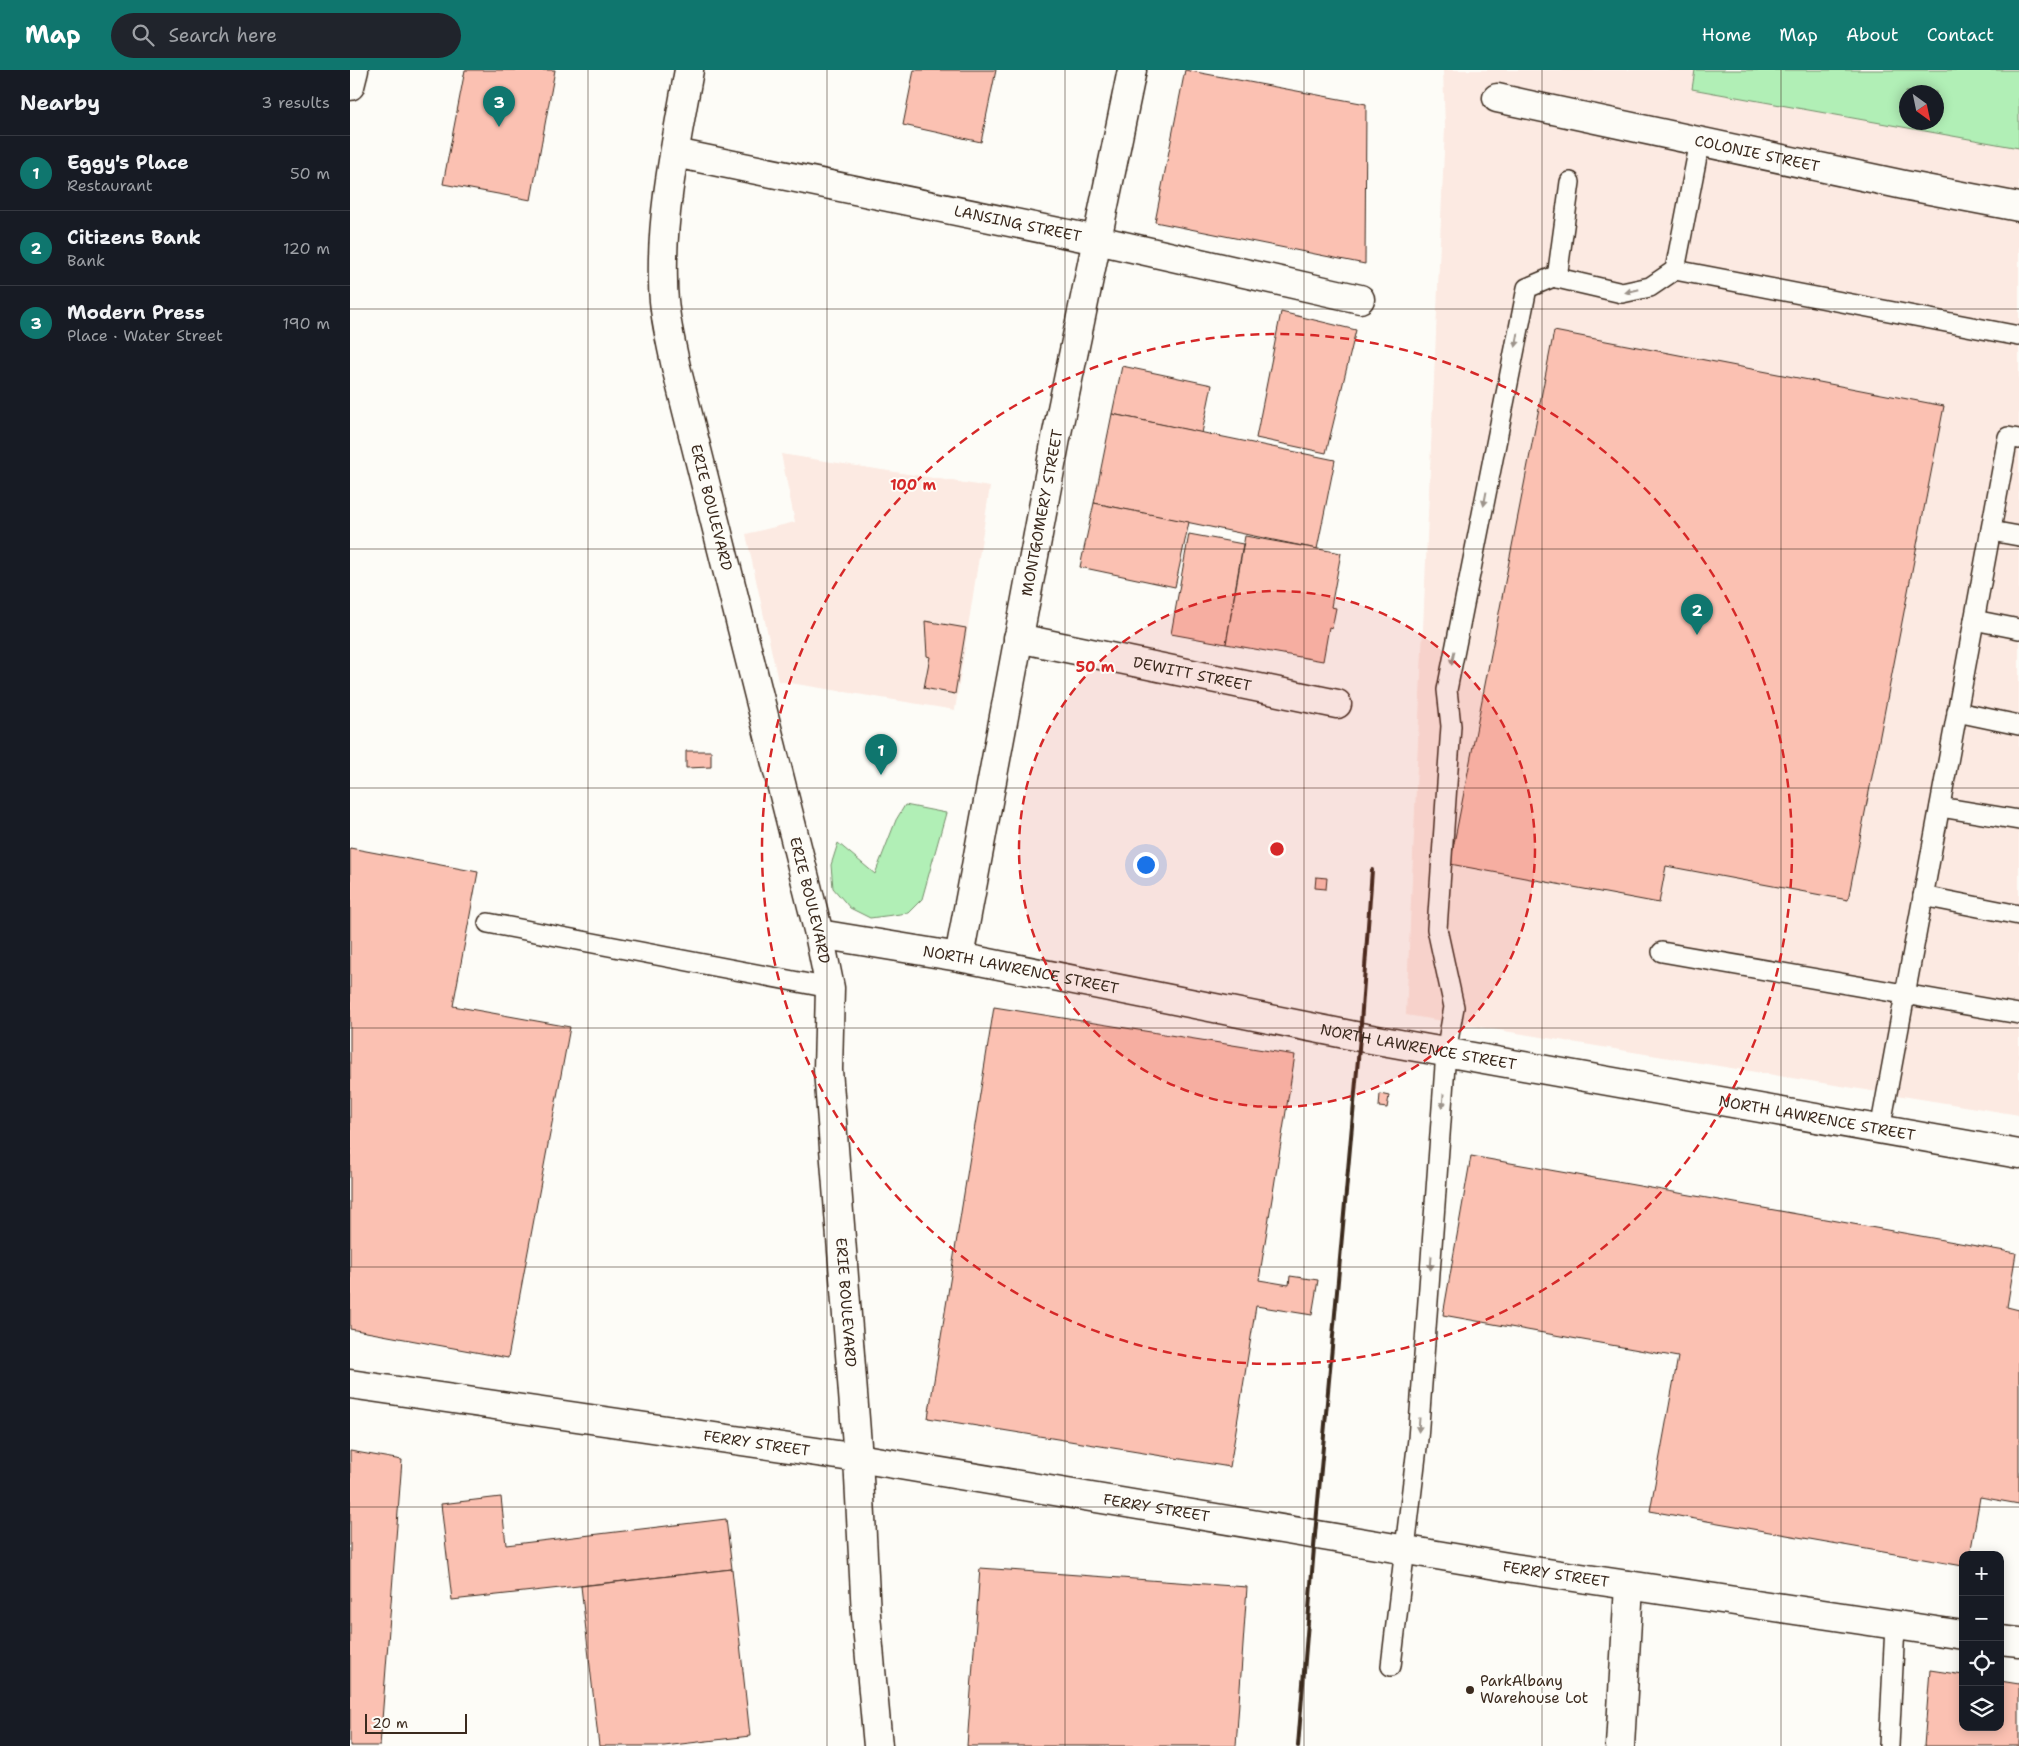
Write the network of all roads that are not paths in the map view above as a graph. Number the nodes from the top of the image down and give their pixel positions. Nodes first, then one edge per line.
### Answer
1 (354, 70) edge
2 (689, 70) edge
3 (1132, 70) edge
4 (350, 86) edge
5 (1497, 98) dead end
6 (1700, 141) junction
7 (675, 153) junction
8 (1570, 182) dead end
9 (2019, 207) edge
10 (1096, 240) junction
11 (1675, 270) junction
12 (1558, 278) junction
13 (1360, 299) dead end
14 (2019, 336) edge
15 (2019, 439) edge
16 (1991, 531) junction
17 (2019, 536) edge
18 (1974, 620) junction
19 (2019, 629) edge
20 (1018, 638) junction
21 (1337, 704) dead end
22 (1957, 712) junction
23 (2019, 724) edge
24 (1940, 807) junction
25 (2019, 820) edge
26 (1923, 896) junction
27 (2019, 916) edge
28 (488, 922) dead end
29 (819, 934) junction
30 (1662, 952) dead end
31 (959, 956) junction
32 (830, 988) junction
33 (1905, 994) junction
34 (2019, 1014) edge
35 (1446, 1052) junction
36 (1880, 1130) junction
37 (2019, 1154) edge
38 (350, 1384) edge
39 (858, 1458) junction
40 (1404, 1550) junction
41 (1629, 1585) junction
42 (1895, 1626) junction
43 (1959, 1634) edge
44 (2004, 1640) edge
45 (2019, 1642) edge
46 (1392, 1666) dead end
47 (878, 1746) edge
48 (1620, 1746) edge
49 (1889, 1746) edge

1 - 4 street
2 - 7 street, ERIE BOULEVARD
3 - 10 street, MONTGOMERY STREET
5 - 6 street, COLONIE STREET
6 - 9 street, COLONIE STREET
6 - 11 lane
7 - 10 street, LANSING STREET
7 - 29 street, ERIE BOULEVARD
8 - 12 lane
10 - 13 street, LANSING STREET
10 - 20 street, MONTGOMERY STREET
11 -> 12 lane
11 - 14 lane
12 -> 35 lane
15 - 16 lane
16 - 17 lane
16 - 18 lane
18 - 19 lane
18 - 22 lane
20 - 21 street, DEWITT STREET
20 - 31 street, MONTGOMERY STREET
22 - 23 lane
22 - 24 lane
24 - 25 lane
24 - 26 lane
26 - 27 lane
26 - 33 lane
28 - 32 lane
29 - 31 street, NORTH LAWRENCE STREET
29 - 32 street, ERIE BOULEVARD
30 - 33 lane
31 - 35 street, NORTH LAWRENCE STREET
32 - 39 street, ERIE BOULEVARD
33 - 34 lane
33 - 36 lane
35 - 36 street, NORTH LAWRENCE STREET
35 -> 40 lane
36 - 37 street, NORTH LAWRENCE STREET
38 - 39 street, FERRY STREET
39 - 40 street, FERRY STREET
39 - 47 street, ERIE BOULEVARD
40 - 41 street, FERRY STREET
40 - 46 lane
41 - 42 street, FERRY STREET
41 - 48 street
42 - 43 street, FERRY STREET
42 - 49 lane
44 - 45 street

